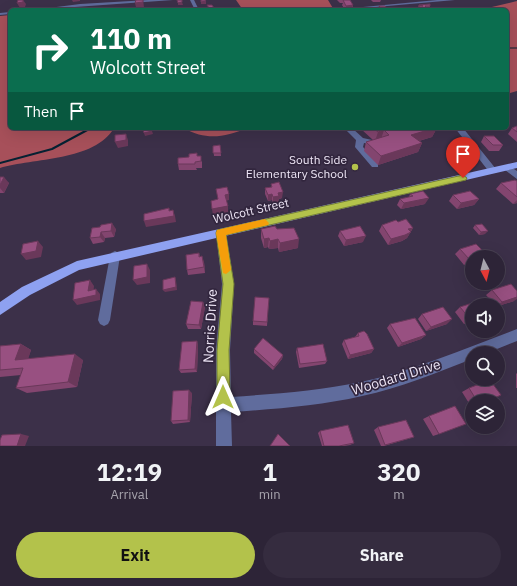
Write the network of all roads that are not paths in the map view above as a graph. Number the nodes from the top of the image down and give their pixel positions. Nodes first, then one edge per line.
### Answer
1 (171, 0) edge
2 (453, 0) edge
3 (365, 7) edge
4 (53, 8) edge
5 (350, 130) edge
6 (462, 130) edge
7 (360, 140) junction
8 (378, 144) edge
9 (375, 165) dead end
10 (512, 166) edge
11 (493, 171) junction
12 (517, 176) edge
13 (221, 233) junction
14 (115, 256) junction
15 (2, 304) edge
16 (104, 320) dead end
17 (517, 335) edge
18 (224, 406) junction
19 (224, 446) edge

1 - 4 street
2 - 3 street
5 - 7 street
6 - 11 street
7 - 8 street
7 - 9 street
10 - 11 main road, Wolcott Street
10 - 12 street
11 - 13 main road, Wolcott Street
13 - 14 main road, Wolcott Street
13 - 18 street, Norris Drive
14 - 15 main road, Wolcott Street
14 - 16 street
17 - 18 street, Woodard Drive
18 - 19 street, Norris Drive

